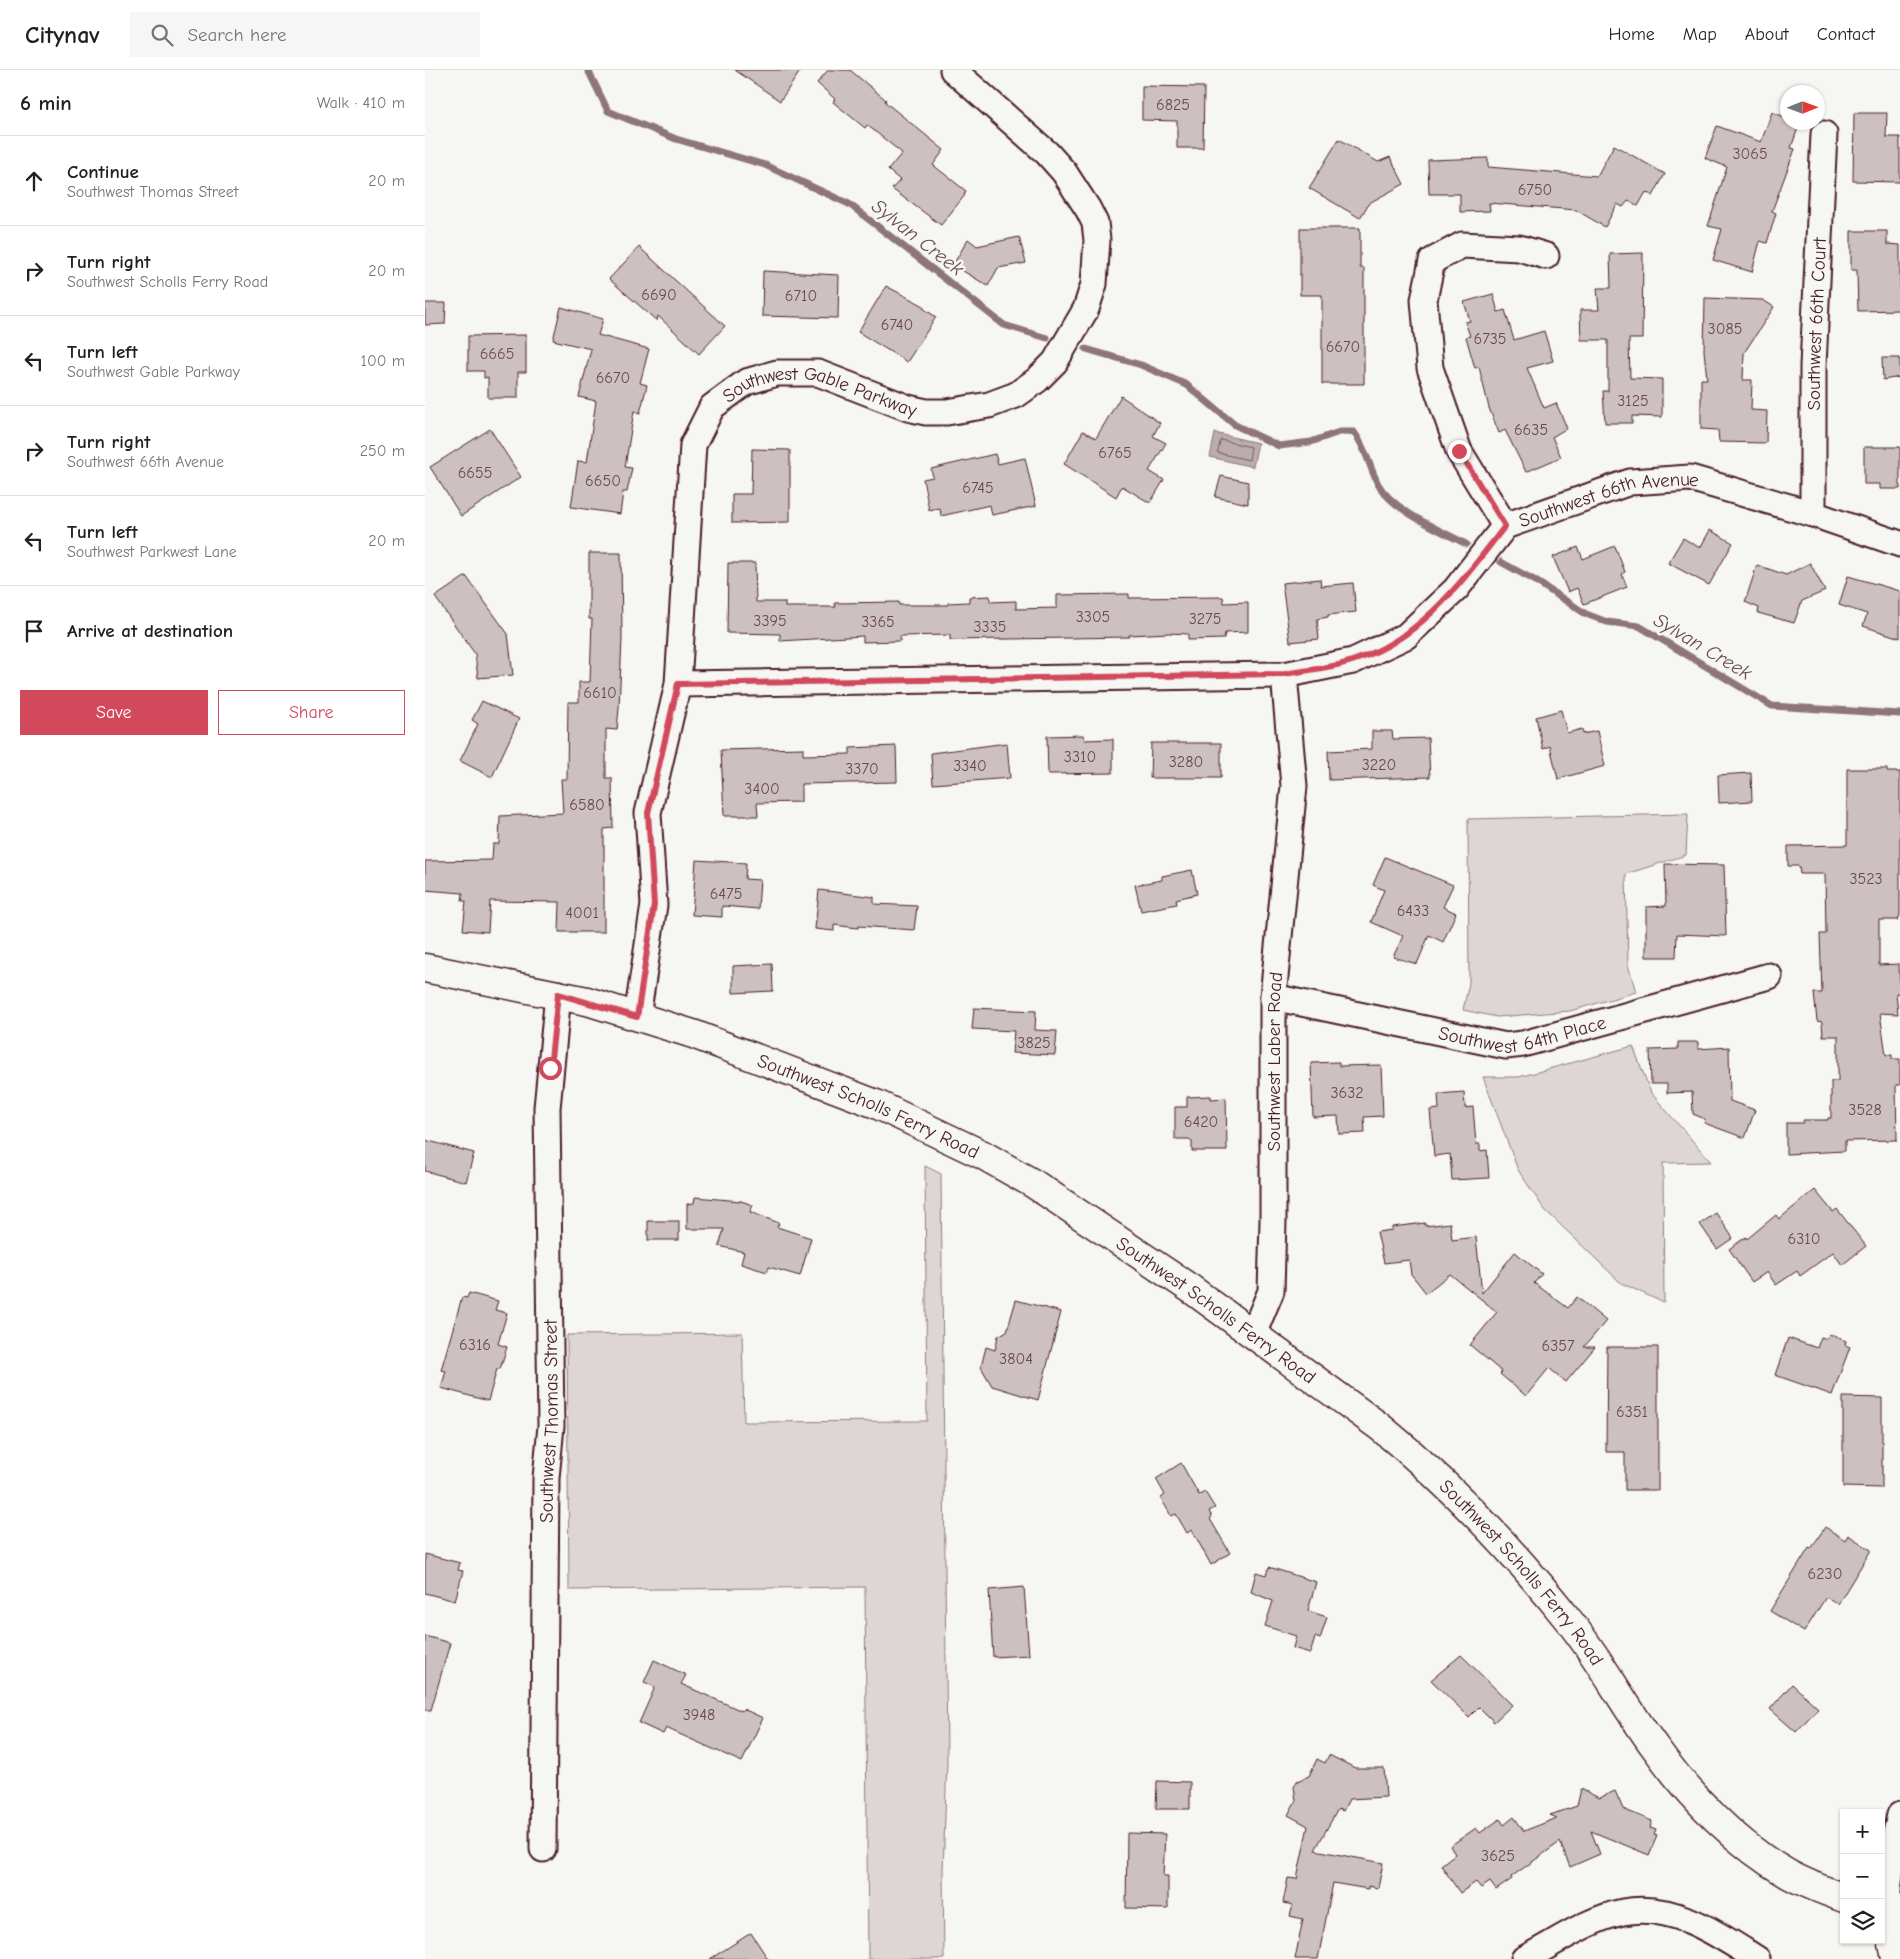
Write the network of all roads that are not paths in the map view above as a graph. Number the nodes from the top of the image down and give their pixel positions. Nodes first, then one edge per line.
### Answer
1 (953, 70) edge
2 (1824, 134) dead end
3 (1546, 256) dead end
4 (1813, 514) junction
5 (1505, 526) junction
6 (1900, 544) edge
7 (1285, 674) junction
8 (678, 684) junction
9 (425, 968) edge
10 (1769, 976) dead end
11 (558, 994) junction
12 (1273, 996) junction
13 (637, 1017) junction
14 (1253, 1334) junction
15 (1900, 1815) edge
16 (543, 1849) dead end
17 (1840, 1897) edge
18 (1889, 1908) edge
19 (1524, 1959) edge
20 (1757, 1959) edge
21 (1896, 1959) edge

1 - 8 street, Southwest Gable Parkway
2 - 4 street, Southwest 66th Court
3 - 5 street
4 - 5 street, Southwest 66th Avenue
4 - 6 street, Southwest 66th Avenue
5 - 7 street, Southwest 66th Avenue
7 - 8 street, Southwest 66th Avenue
7 - 12 street, Southwest Laber Road
8 - 13 street, Southwest Gable Parkway
9 - 11 main road, Southwest Scholls Ferry Road
10 - 12 street, Southwest 64th Place
11 - 13 main road, Southwest Scholls Ferry Road
11 - 16 street, Southwest Thomas Street
12 - 14 street, Southwest Laber Road
13 - 14 main road, Southwest Scholls Ferry Road
14 - 17 main road, Southwest Scholls Ferry Road
15 - 18 street
18 - 21 main road
19 - 20 street

